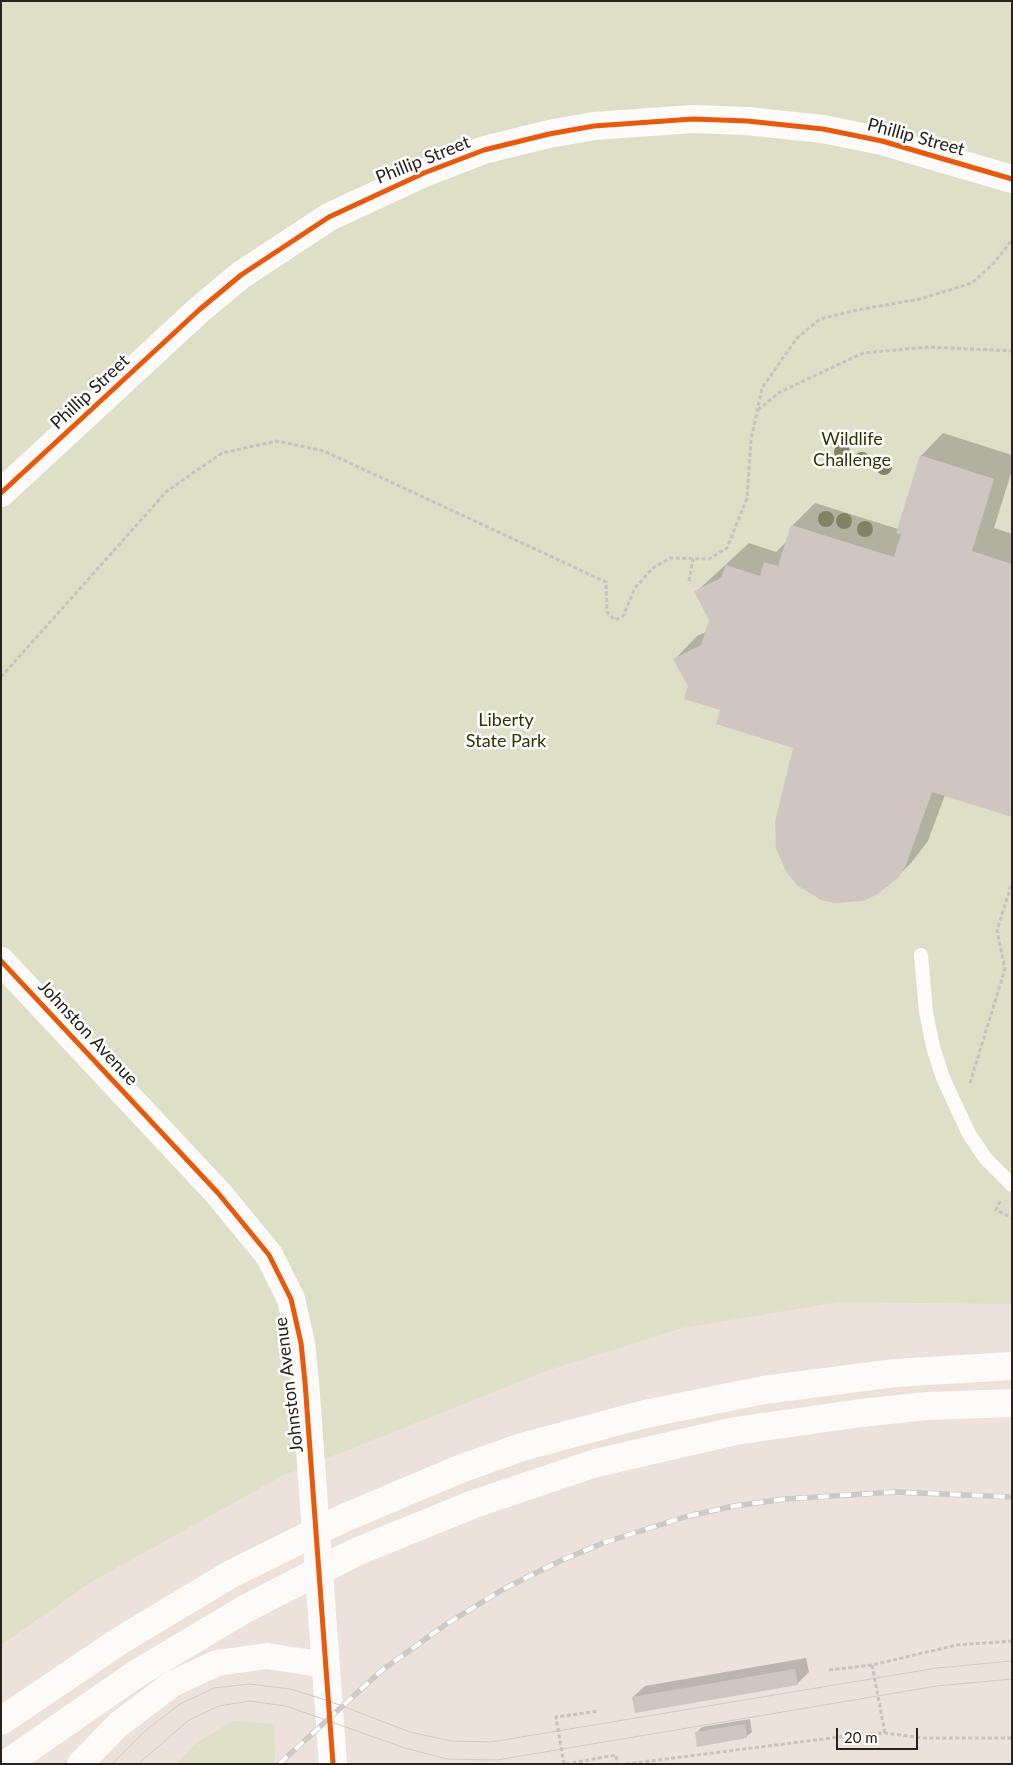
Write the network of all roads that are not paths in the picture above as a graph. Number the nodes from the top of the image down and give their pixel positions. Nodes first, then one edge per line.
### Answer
1 (1012, 178) edge
2 (1, 493) edge
3 (921, 955) dead end
4 (1, 961) edge
5 (1012, 1185) edge
6 (1012, 1366) edge
7 (1012, 1403) edge
8 (326, 1665) junction
9 (1, 1722) edge
10 (6, 1764) edge
11 (80, 1764) edge
12 (333, 1764) edge

1 - 2 main road, Phillip Street
3 - 5 lane
4 - 8 main road, Johnston Avenue
6 - 9 main road
7 - 10 main road
8 - 11 street
8 - 12 main road, Johnston Avenue

